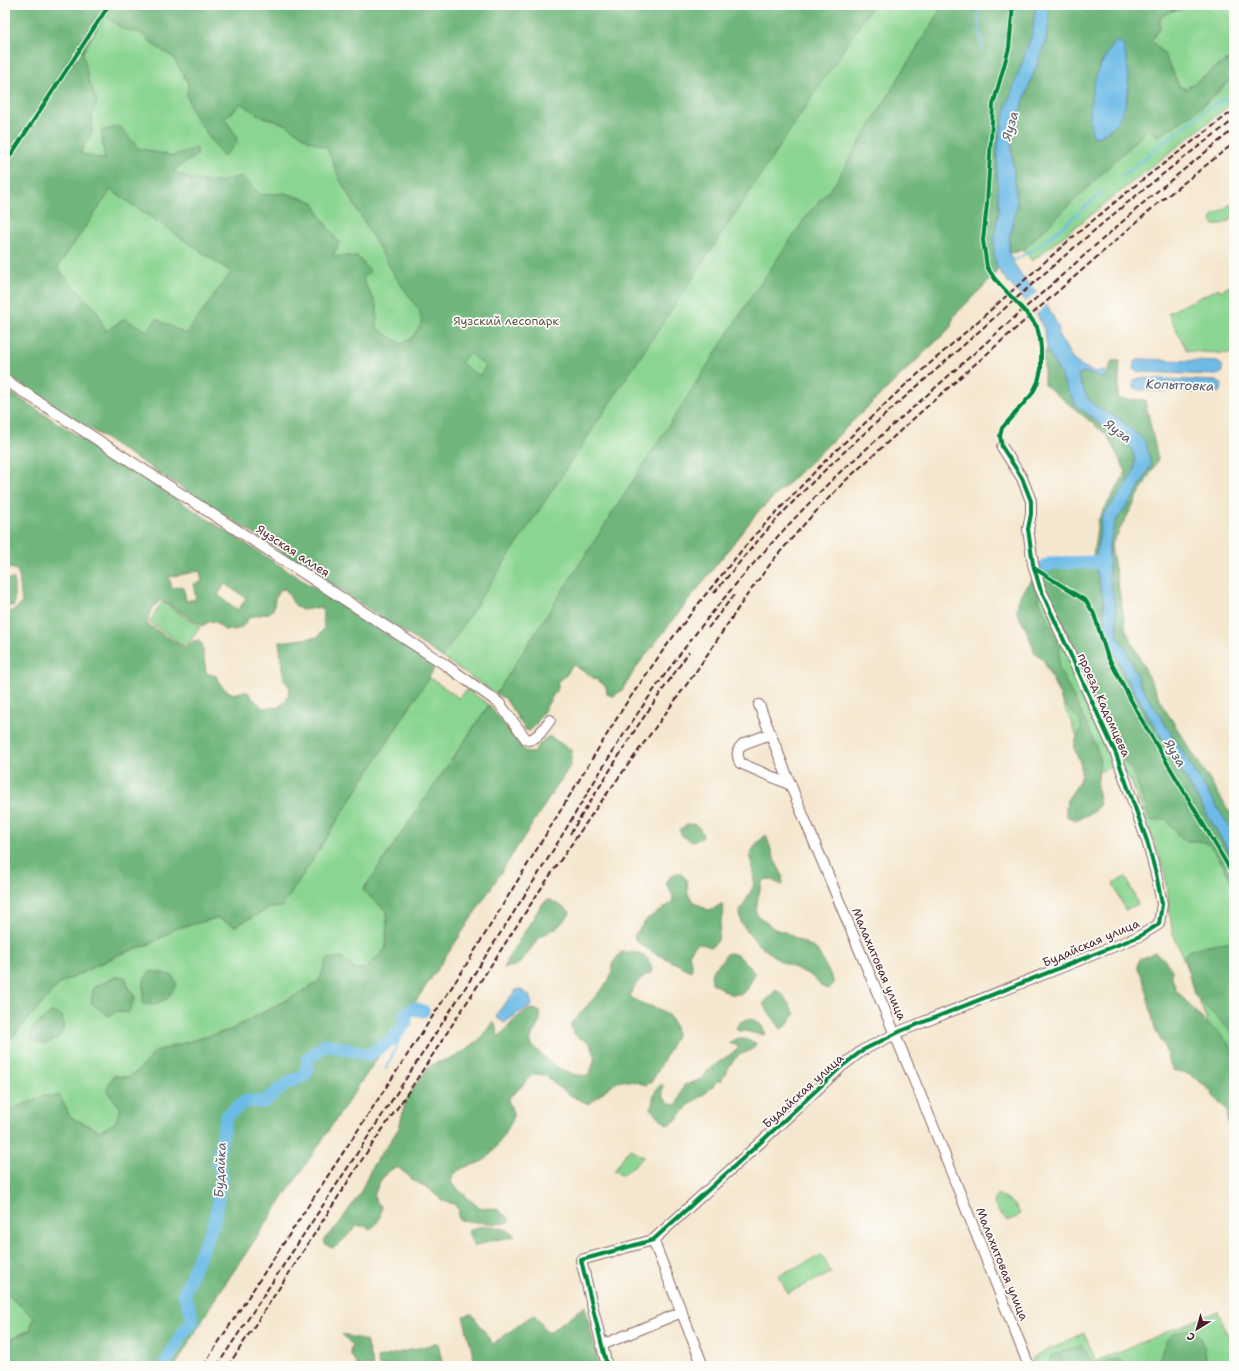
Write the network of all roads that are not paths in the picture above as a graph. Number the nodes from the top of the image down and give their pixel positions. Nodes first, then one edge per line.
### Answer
1 (5, 380) edge
2 (1002, 447) dead end
3 (759, 705) dead end
4 (550, 720) dead end
5 (770, 734) junction
6 (791, 785) junction
7 (1159, 924) joint
8 (894, 1034) junction
9 (653, 1240) junction
10 (682, 1312) junction
11 (602, 1345) junction
12 (607, 1366) edge
13 (703, 1366) edge
14 (1029, 1366) edge

1 - 4 street, Яузская аллея
2 - 7 street, проезд Кадомцева
3 - 5 street, Малахитовая улица
5 - 6 street, Малахитовая улица
5 - 6 street
6 - 8 street, Малахитовая улица
7 - 8 street, Будайская улица
8 - 9 street, Будайская улица
8 - 14 street, Малахитовая улица
9 - 10 street
9 - 11 street, Будайская улица
10 - 11 street
10 - 13 street
11 - 12 street, Будайская улица

